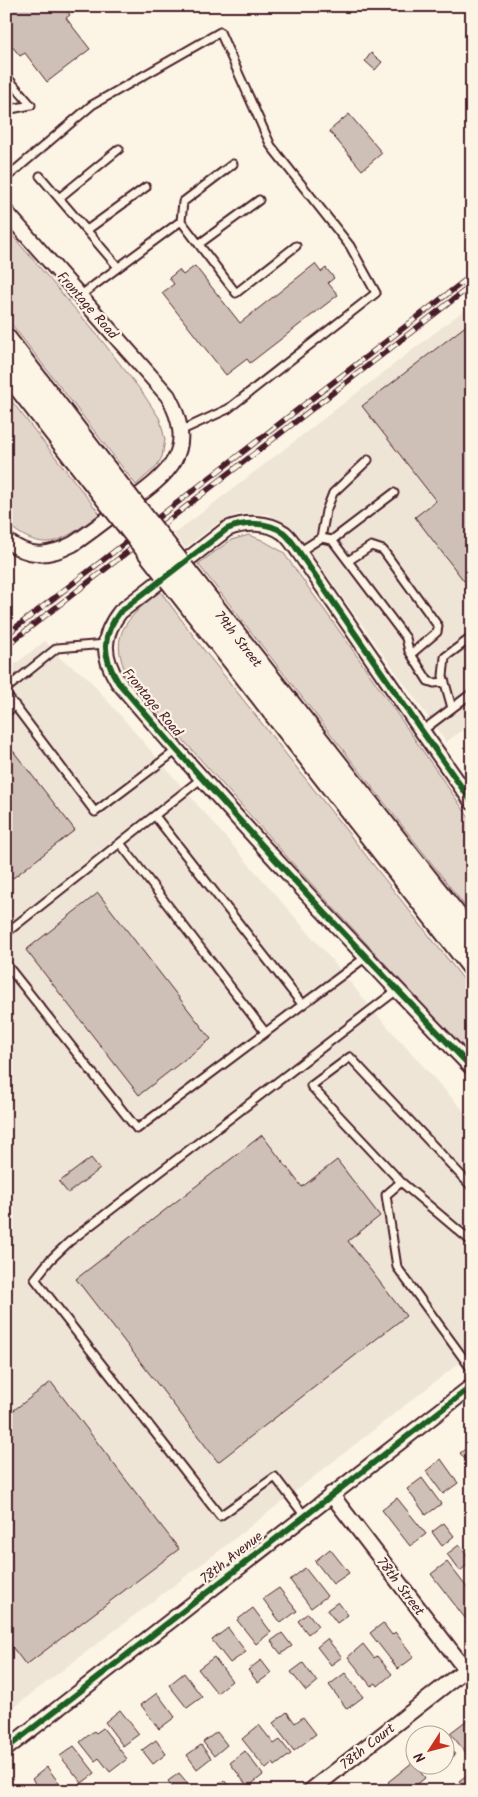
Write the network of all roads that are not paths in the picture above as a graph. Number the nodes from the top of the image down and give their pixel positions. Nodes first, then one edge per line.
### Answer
1 (6, 76) edge
2 (6, 110) edge
3 (119, 149) dead end
4 (233, 164) dead end
5 (40, 176) dead end
6 (6, 178) edge
7 (146, 188) dead end
8 (59, 198) junction
9 (259, 200) dead end
10 (6, 212) edge
11 (181, 221) junction
12 (87, 230) junction
13 (199, 244) junction
14 (296, 246) dead end
15 (118, 267) junction
16 (81, 295) junction
17 (6, 339) edge
18 (6, 370) edge
19 (180, 431) junction
20 (368, 460) dead end
21 (98, 474) junction
22 (394, 493) dead end
23 (321, 538) junction
24 (6, 540) edge
25 (332, 540) junction
26 (299, 552) junction
27 (348, 561) junction
28 (202, 606) junction
29 (472, 637) edge
30 (106, 644) junction
31 (411, 654) junction
32 (445, 682) junction
33 (6, 689) edge
34 (472, 693) edge
35 (6, 694) edge
36 (15, 705) junction
37 (452, 708) junction
38 (6, 713) edge
39 (422, 731) junction
40 (177, 750) junction
41 (202, 778) junction
42 (472, 802) edge
43 (155, 816) junction
44 (120, 843) junction
45 (6, 933) edge
46 (472, 936) edge
47 (366, 956) junction
48 (6, 964) edge
49 (472, 966) edge
50 (397, 990) junction
51 (302, 1004) junction
52 (265, 1032) junction
53 (472, 1068) edge
54 (401, 1182) junction
55 (472, 1187) edge
56 (472, 1242) edge
57 (472, 1370) edge
58 (472, 1386) edge
59 (331, 1494) junction
60 (304, 1515) junction
61 (470, 1671) edge
62 (6, 1748) edge
63 (310, 1791) edge

1 - 2 lane
3 - 8 lane
4 - 11 lane
5 - 8 lane
6 - 19 lane
7 - 12 lane
8 - 12 lane
9 - 13 lane
10 - 16 street, Frontage Road
11 - 13 lane
11 - 15 lane
12 - 15 lane
13 - 14 lane
15 - 16 lane
16 - 19 street, Frontage Road
17 - 21 main road, 79th Street
18 - 21 main road, 79th Street
19 - 24 street, Frontage Road
20 - 23 lane
21 - 28 main road, 79th Street, bridge
22 - 25 lane
23 - 25 lane
23 - 26 lane
25 - 27 lane
26 - 30 street, Frontage Road
26 - 39 street, Frontage Road
27 - 31 lane
27 - 31 lane
28 - 46 main road, 79th Street
28 - 49 main road, 79th Street
29 - 32 lane
30 - 33 lane
30 - 40 street, Frontage Road
31 - 32 lane
32 - 37 lane
34 - 37 lane
35 - 36 lane
36 - 38 lane
36 - 40 lane
37 - 39 lane
39 - 42 street, Frontage Road
40 - 41 street, Frontage Road
41 - 43 lane
41 - 47 street, Frontage Road
43 - 44 lane
43 - 51 lane
44 - 45 lane
44 - 52 lane
47 - 50 street, Frontage Road
47 - 51 lane
48 - 52 lane
50 - 53 street, Frontage Road
50 - 60 lane
51 - 52 lane
54 - 55 lane
54 - 56 lane
54 - 57 lane
58 - 59 street, 78th Avenue
59 - 60 street, 78th Avenue
59 - 61 street, 78th Street
60 - 62 street, 78th Avenue
61 - 63 street, 78th Court

